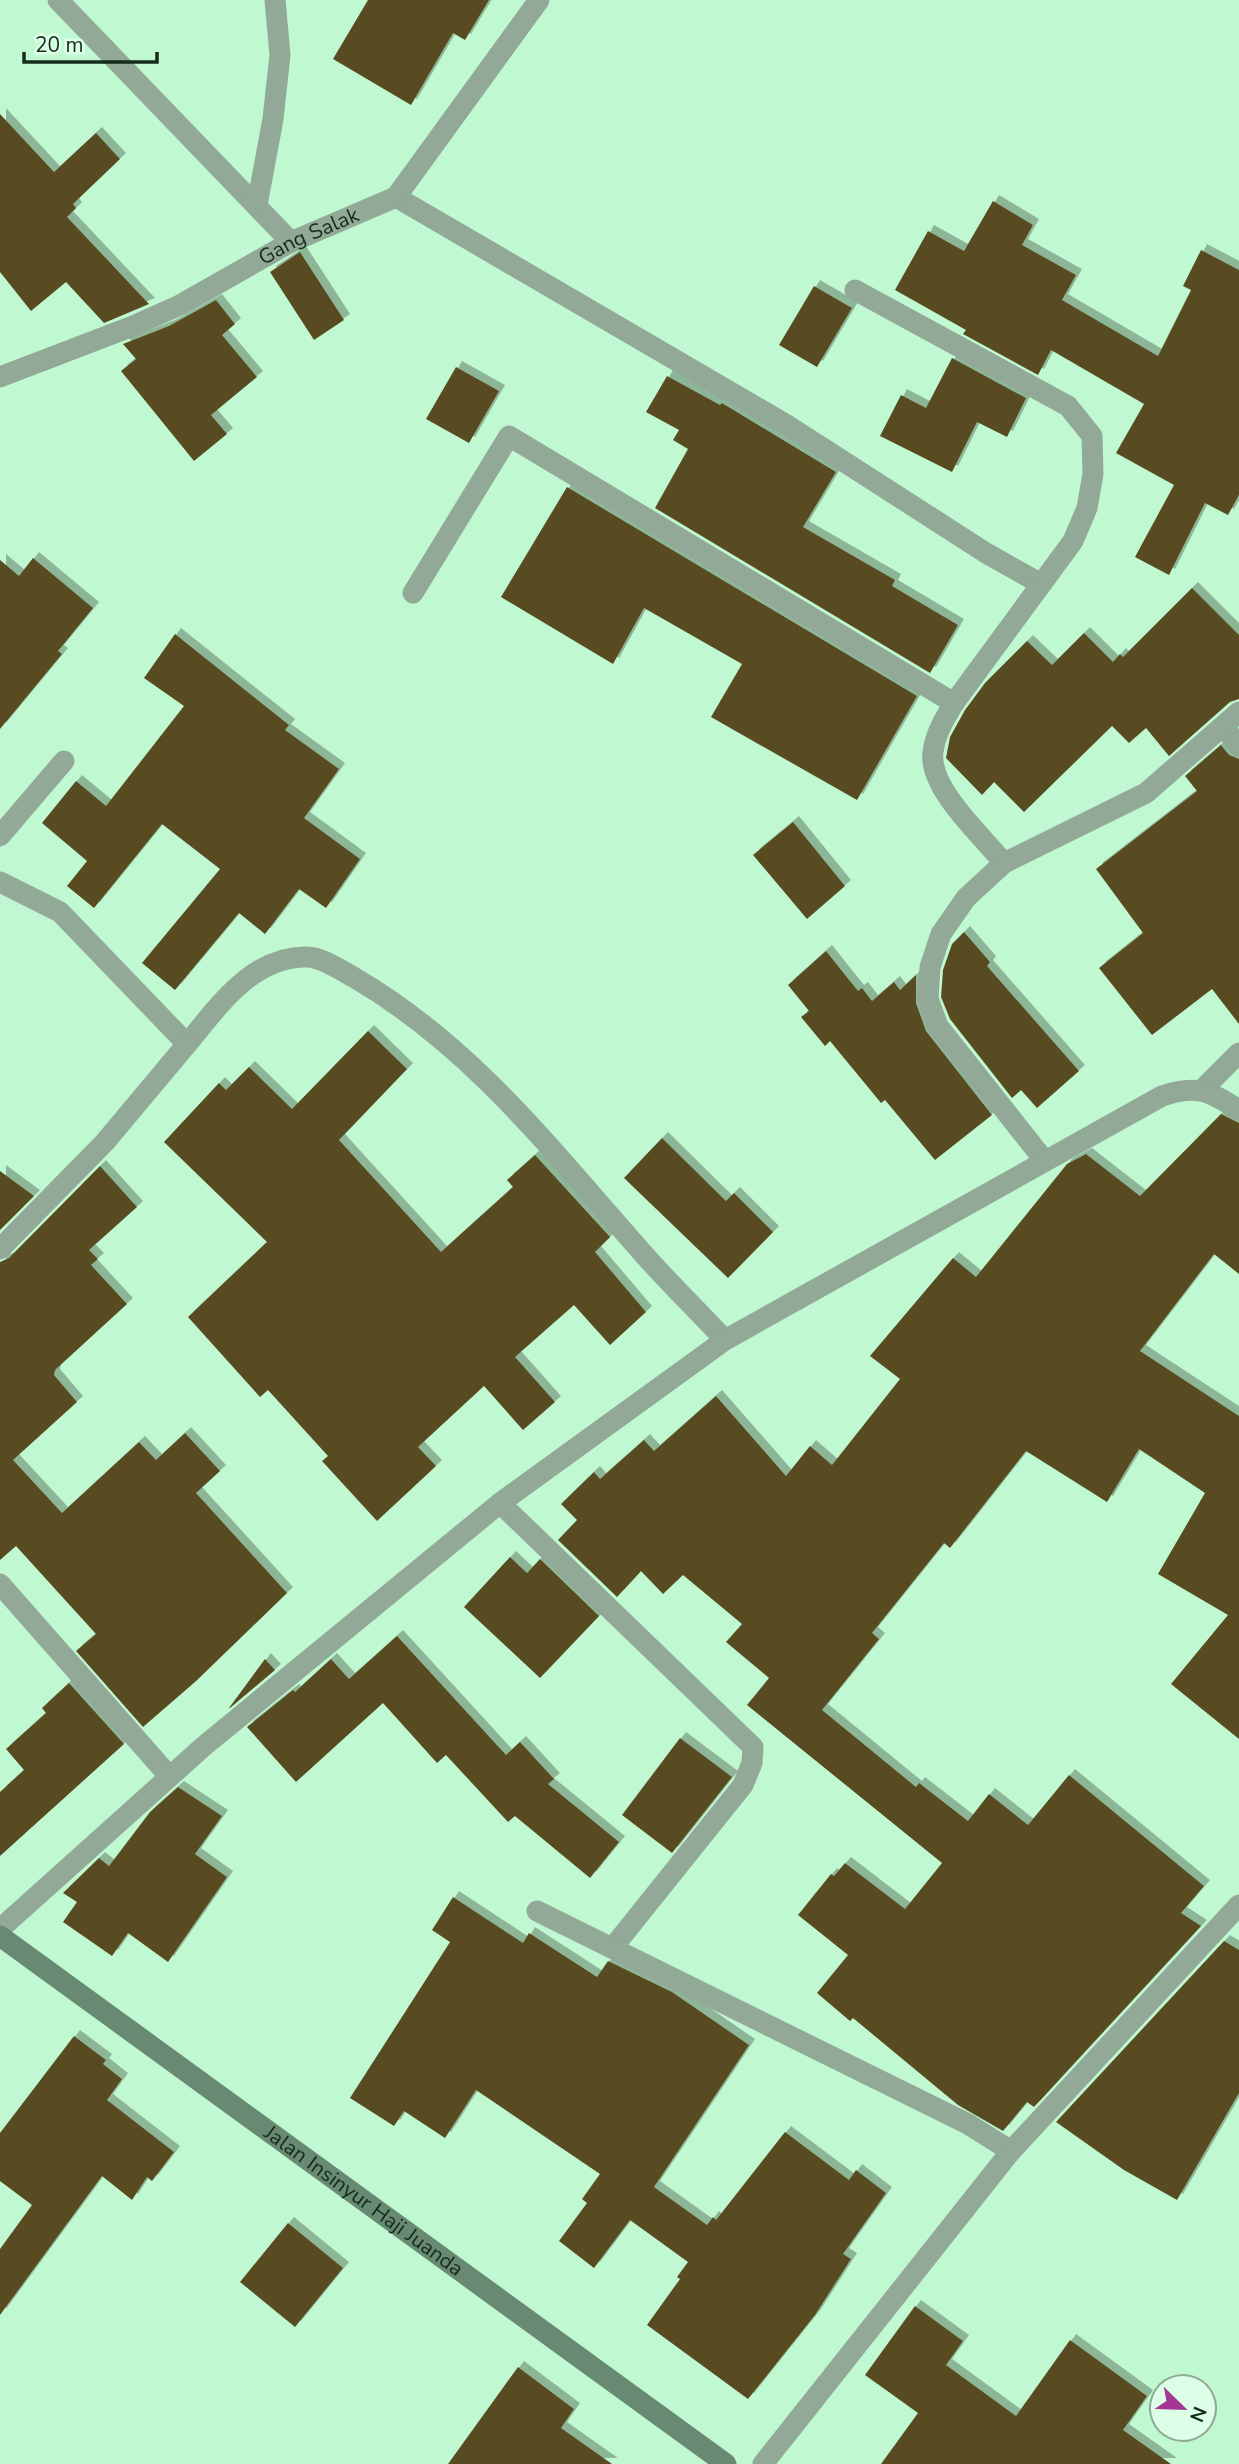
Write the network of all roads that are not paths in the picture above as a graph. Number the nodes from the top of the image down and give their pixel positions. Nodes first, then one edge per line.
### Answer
1 (58, 0) edge
2 (275, 0) edge
3 (539, 0) edge
4 (396, 197) junction
5 (257, 205) junction
6 (291, 242) junction
7 (855, 290) dead end
8 (0, 377) edge
9 (1041, 584) junction
10 (413, 593) dead end
11 (954, 703) junction
12 (1231, 719) edge
13 (1239, 746) edge
14 (64, 761) dead end
15 (0, 836) edge
16 (1004, 863) junction
17 (0, 882) edge
18 (187, 1044) junction
19 (1239, 1054) edge
20 (1200, 1090) junction
21 (1239, 1110) edge
22 (1044, 1160) junction
23 (0, 1250) edge
24 (726, 1339) junction
25 (500, 1503) junction
26 (0, 1584) edge
27 (169, 1776) junction
28 (1239, 1905) edge
29 (537, 1911) dead end
30 (0, 1929) edge
31 (0, 1936) edge
32 (614, 1947) junction
33 (1011, 2151) junction
34 (726, 2464) edge
35 (763, 2464) edge

1 - 5 street
2 - 5 street
3 - 4 street
4 - 6 street, Gang Salak
4 - 9 street
5 - 6 street
6 - 8 street, Gang Salak
7 - 9 street
9 - 11 street
10 - 11 street
11 - 16 street
12 - 13 street
12 - 16 street
14 - 15 street
16 - 22 street
17 - 18 street
18 - 23 street
18 - 24 street
19 - 20 street
20 - 21 street
20 - 22 street
22 - 24 street
24 - 25 street
25 - 27 street
25 - 32 street
26 - 27 street
27 - 30 street
28 - 33 street
29 - 32 street
31 - 34 main road, Jalan Insinyur Haji Juanda
32 - 33 street
33 - 35 street

